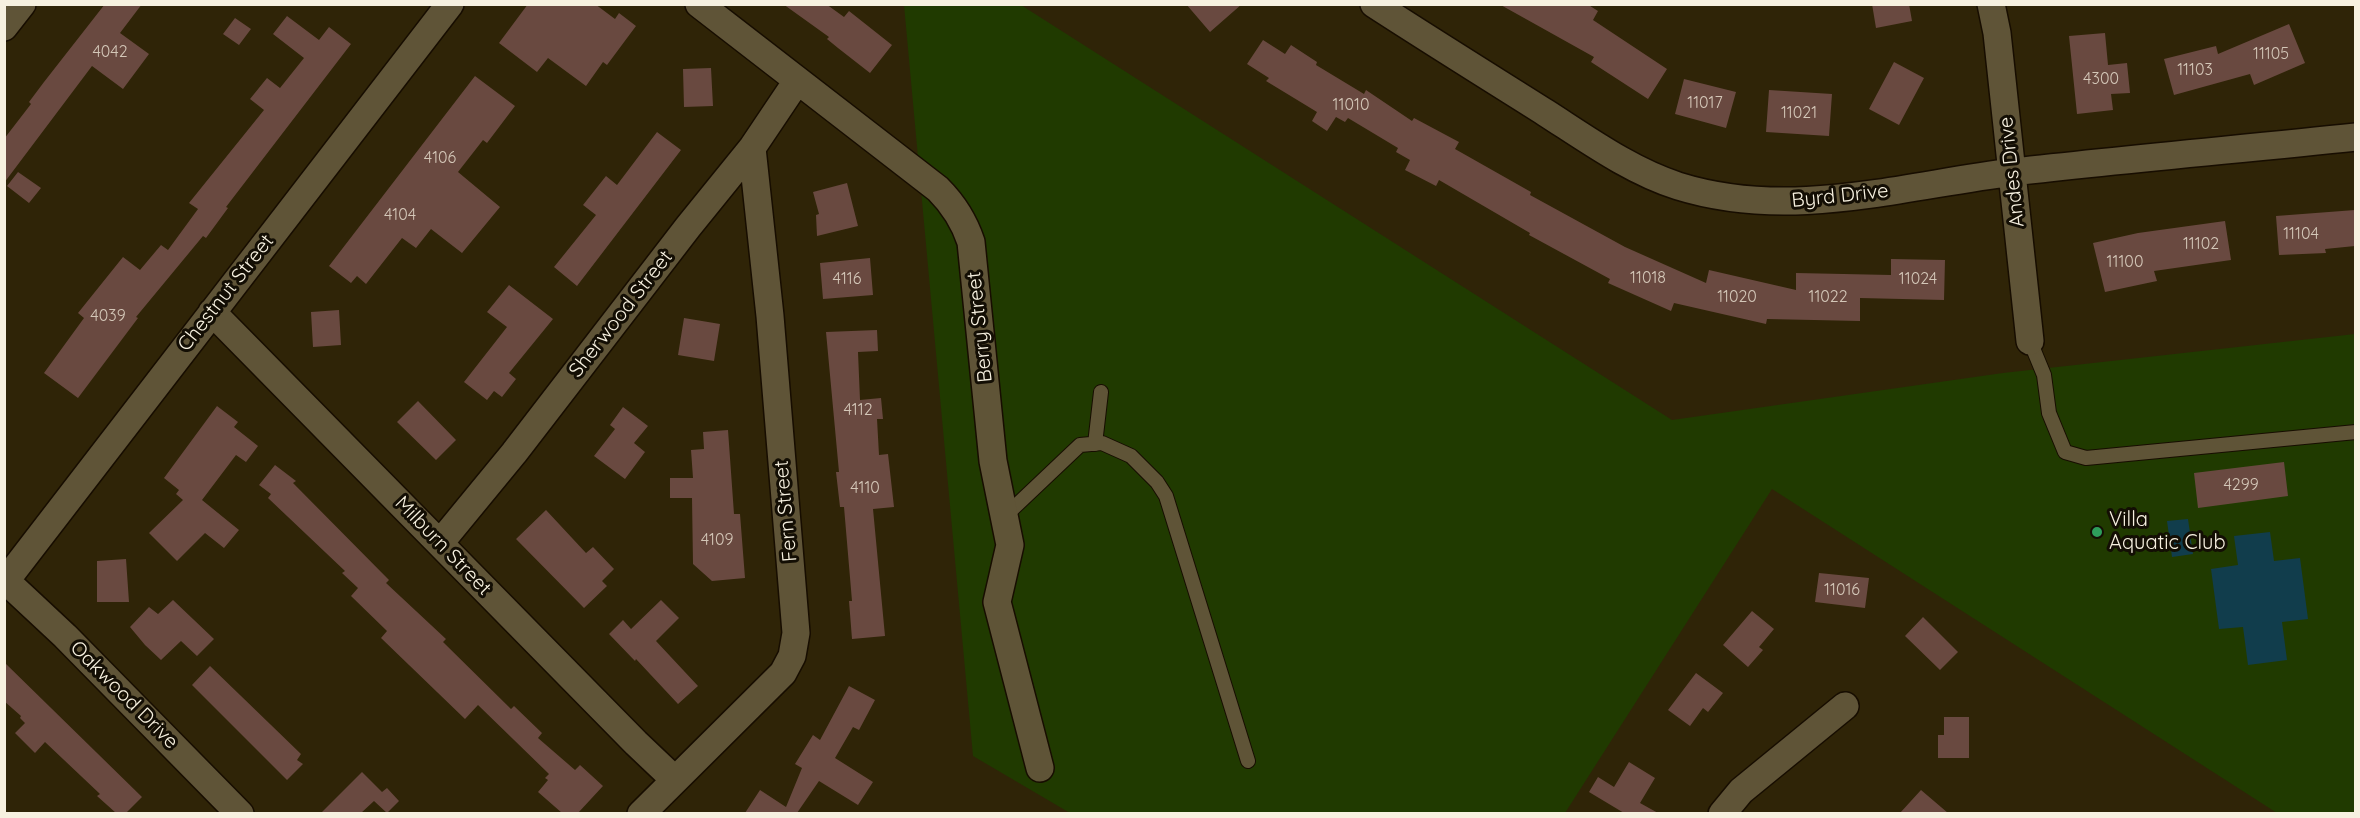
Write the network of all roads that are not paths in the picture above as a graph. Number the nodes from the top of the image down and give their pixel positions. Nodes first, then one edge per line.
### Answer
1 (22, 4) edge
2 (450, 4) edge
3 (699, 4) edge
4 (1374, 4) edge
5 (1991, 4) edge
6 (4, 27) edge
7 (797, 81) junction
8 (2355, 137) edge
9 (752, 148) junction
10 (2013, 172) junction
11 (212, 312) junction
12 (2030, 341) joint
13 (1101, 392) dead end
14 (2355, 432) edge
15 (1095, 444) junction
16 (1005, 517) junction
17 (440, 543) junction
18 (5, 581) edge
19 (1845, 706) dead end
20 (1248, 761) dead end
21 (1040, 768) dead end
22 (675, 780) junction
23 (240, 813) edge
24 (641, 813) edge
25 (1722, 813) edge

1 - 6 street
2 - 11 street, Chestnut Street
3 - 7 street, Berry Street
4 - 10 street, Byrd Drive
5 - 10 street, Andes Drive
7 - 9 street, Sherwood Street
7 - 16 street, Berry Street
8 - 10 street, Byrd Drive
9 - 17 street, Sherwood Street
9 - 22 street, Fern Street
10 - 12 street, Andes Drive
11 - 17 street, Milburn Street
11 - 18 street, Chestnut Street
12 - 14 lane
13 - 15 lane
15 - 16 lane
15 - 20 lane
16 - 21 street, Berry Street
17 - 22 street, Milburn Street
18 - 23 street, Oakwood Drive
19 - 25 street
22 - 24 street, Fern Street

